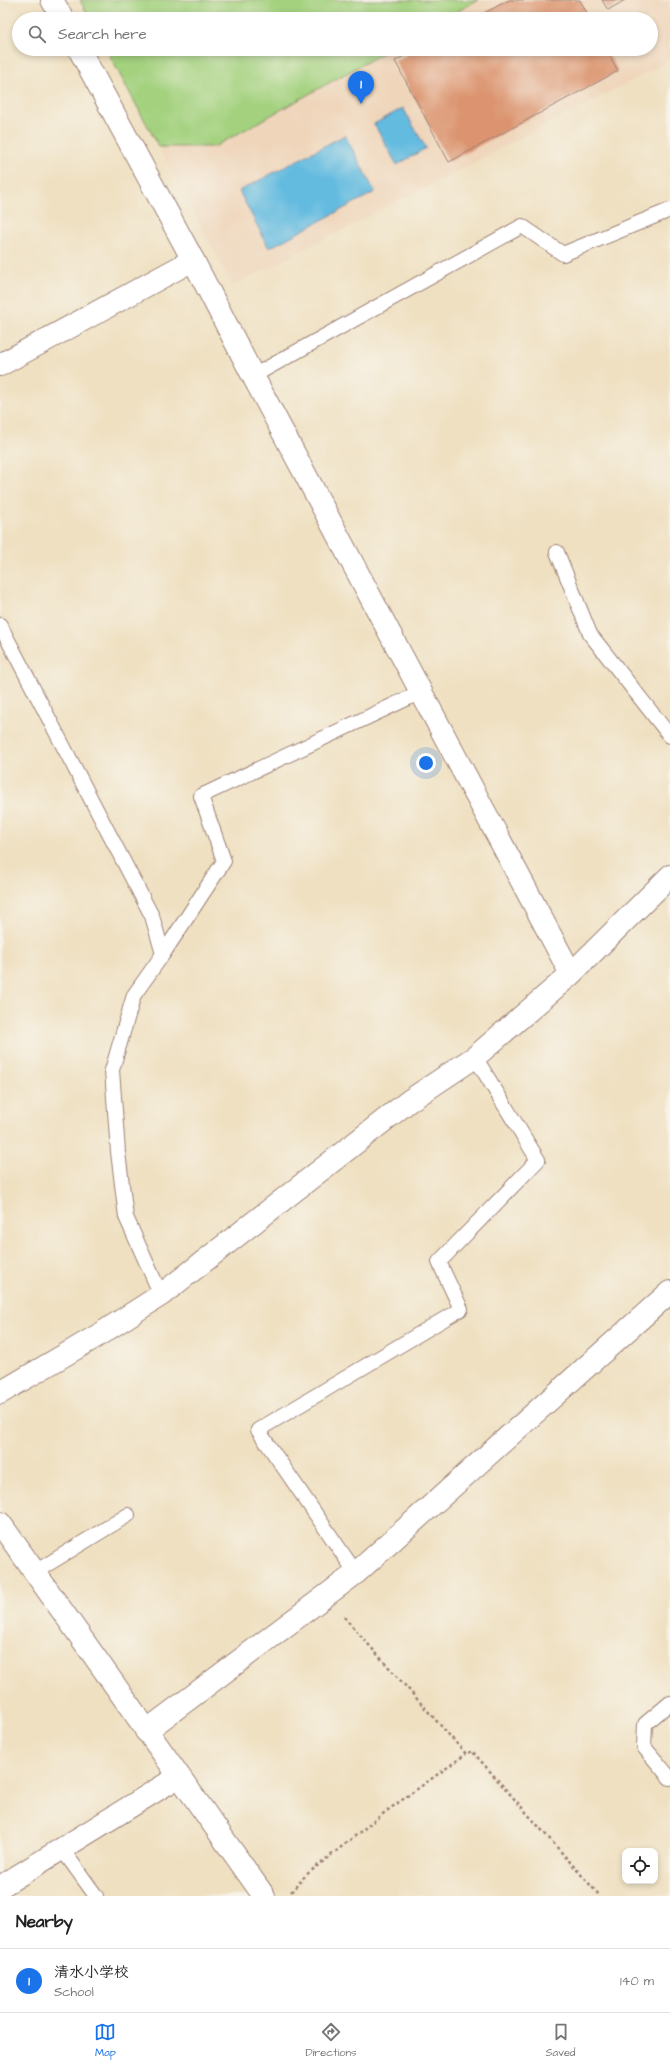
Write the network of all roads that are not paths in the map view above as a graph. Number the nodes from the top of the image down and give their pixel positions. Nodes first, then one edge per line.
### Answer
1 (52, 0) edge
2 (59, 12) edge
3 (83, 56) edge
4 (670, 210) edge
5 (193, 260) junction
6 (0, 365) edge
7 (252, 376) junction
8 (556, 552) dead end
9 (0, 625) edge
10 (421, 692) junction
11 (670, 736) edge
12 (670, 876) edge
13 (162, 954) junction
14 (571, 974) junction
15 (474, 1057) junction
16 (670, 1292) edge
17 (161, 1295) junction
18 (0, 1393) edge
19 (128, 1515) dead end
20 (0, 1523) edge
21 (34, 1572) junction
22 (356, 1572) junction
23 (670, 1703) edge
24 (146, 1731) junction
25 (178, 1777) junction
26 (670, 1778) edge
27 (62, 1849) junction
28 (0, 1887) edge
29 (96, 1896) edge
30 (264, 1896) edge

1 - 2 street
3 - 5 street
4 - 7 lane
5 - 6 street
5 - 7 street
7 - 10 street
8 - 11 lane
9 - 13 lane
10 - 13 lane
10 - 14 street
12 - 14 street
13 - 17 lane
14 - 15 street
15 - 17 street
15 - 22 lane
16 - 22 street
17 - 18 street
19 - 21 lane
20 - 21 street
21 - 24 street
22 - 24 street
23 - 26 lane
24 - 25 street
25 - 27 street
25 - 30 street
27 - 28 street
27 - 29 lane

